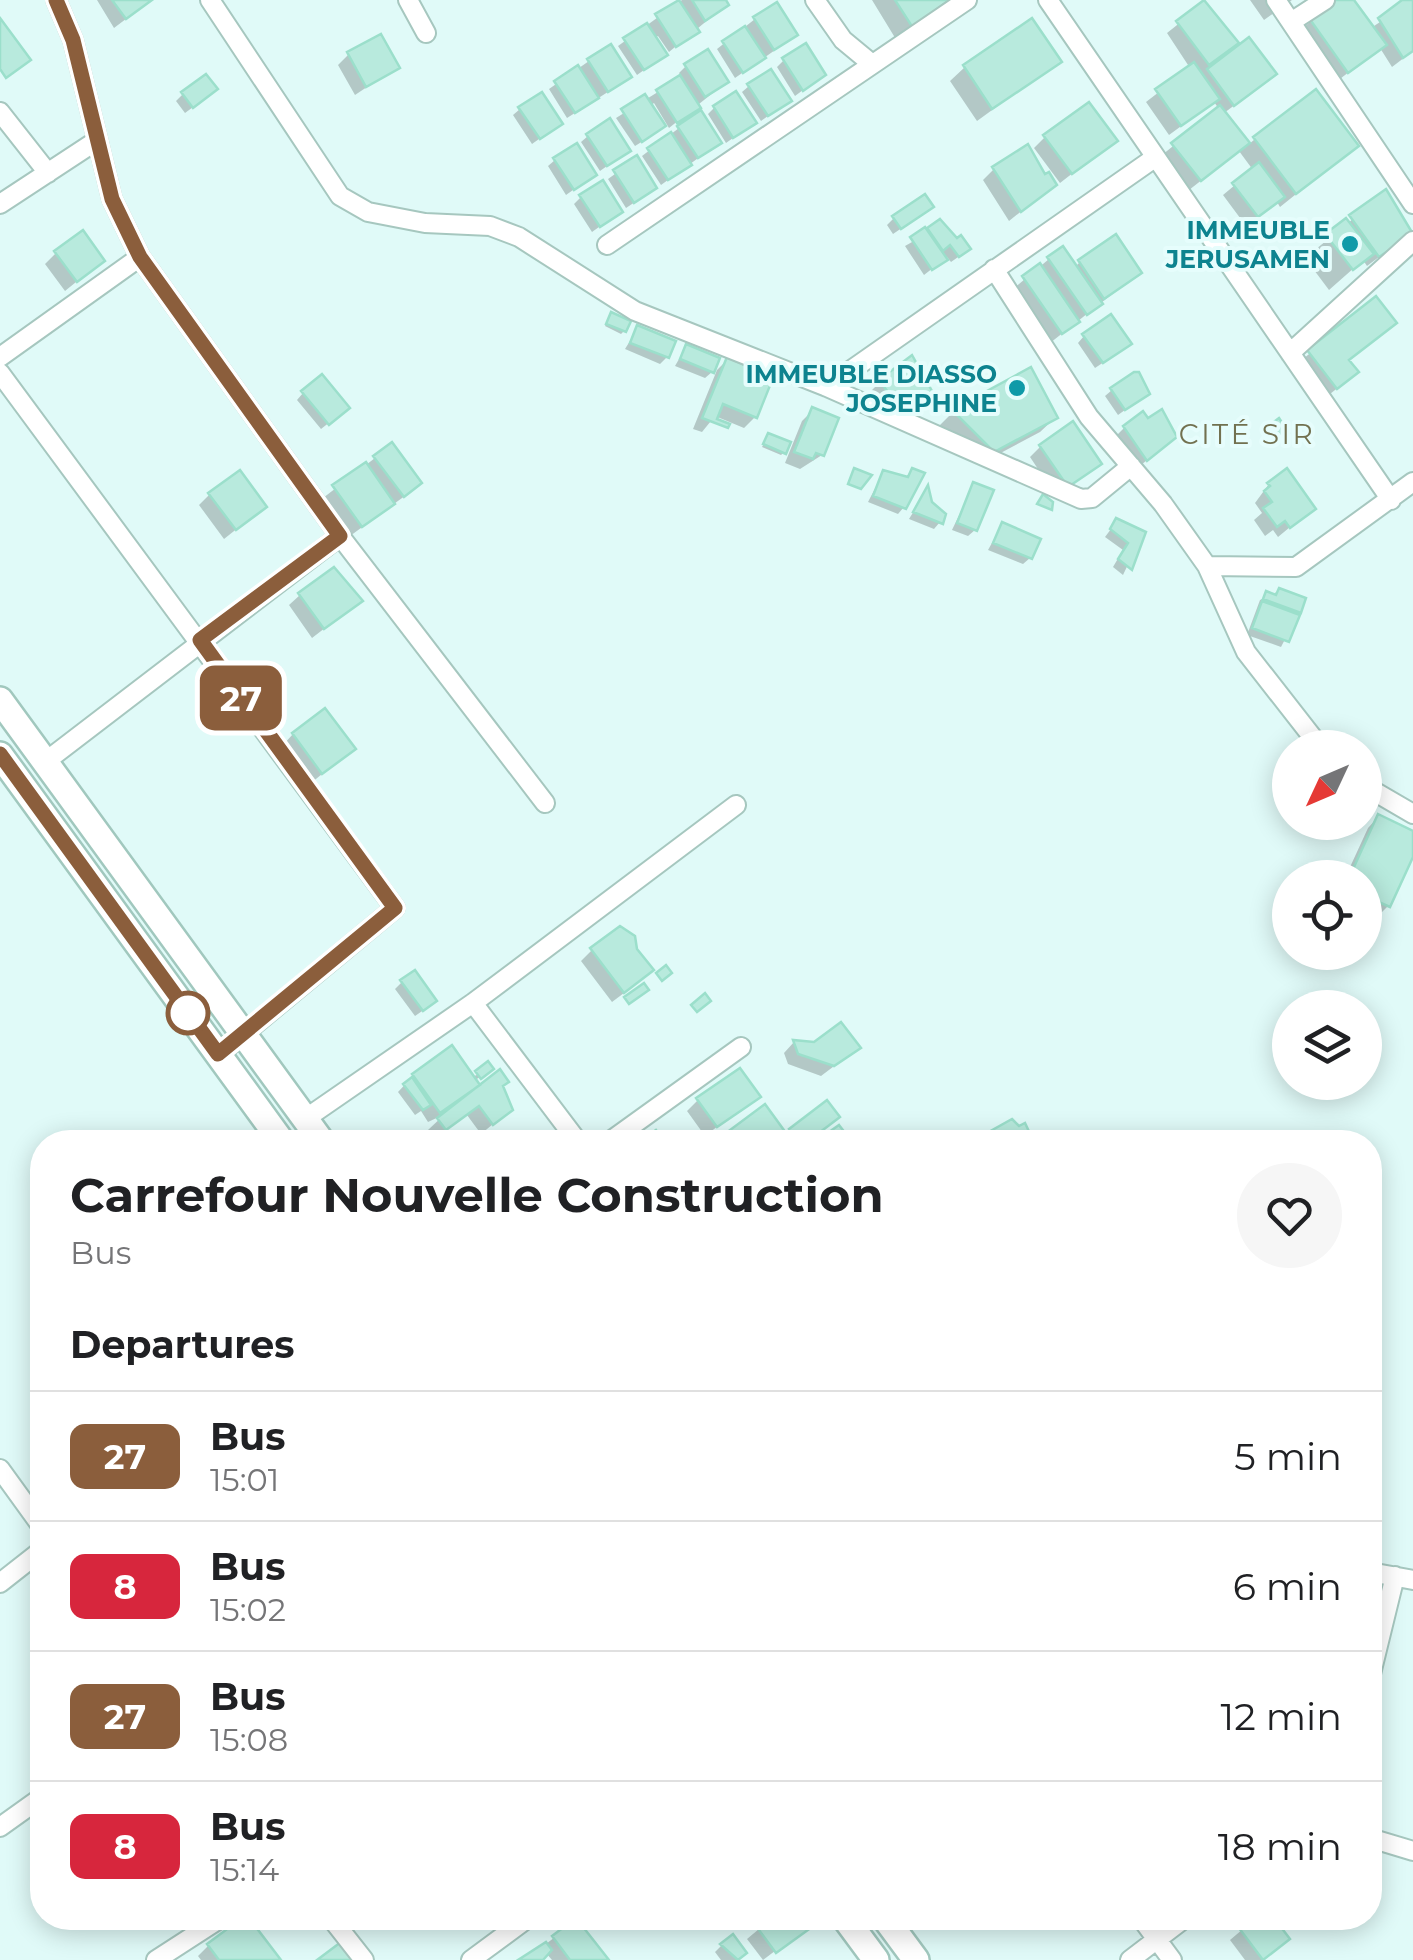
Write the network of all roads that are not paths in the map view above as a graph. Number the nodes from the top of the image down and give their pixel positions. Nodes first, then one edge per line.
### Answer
1 (56, 0) edge
2 (210, 0) edge
3 (408, 0) edge
4 (815, 0) edge
5 (967, 0) edge
6 (1048, 0) edge
7 (1276, 0) edge
8 (1324, 0) edge
9 (1291, 22) junction
10 (426, 33) dead end
11 (872, 64) junction
12 (0, 112) edge
13 (96, 141) junction
14 (1153, 159) junction
15 (48, 172) junction
16 (0, 204) edge
17 (1413, 204) edge
18 (1413, 241) edge
19 (607, 244) dead end
20 (140, 257) junction
21 (994, 269) junction
22 (1290, 352) junction
23 (0, 357) edge
24 (0, 373) edge
25 (827, 387) junction
26 (1131, 466) junction
27 (1413, 482) edge
28 (1391, 500) junction
29 (340, 536) junction
30 (1206, 566) junction
31 (200, 640) junction
32 (0, 700) edge
33 (1306, 730) edge
34 (0, 754) edge
35 (45, 762) junction
36 (1382, 796) edge
37 (546, 803) dead end
38 (736, 805) dead end
39 (1413, 814) edge
40 (472, 1003) junction
41 (245, 1032) junction
42 (741, 1047) dead end
43 (218, 1054) junction
44 (305, 1119) junction
45 (273, 1130) edge
46 (313, 1130) edge
47 (569, 1130) edge
48 (626, 1130) edge
49 (0, 1469) edge
50 (30, 1510) edge
51 (30, 1559) edge
52 (1404, 1578) edge
53 (0, 1583) edge
54 (1382, 1643) edge
55 (30, 1805) edge
56 (0, 1826) edge
57 (1382, 1841) edge
58 (1413, 1850) edge
59 (203, 1930) edge
60 (340, 1930) edge
61 (512, 1930) edge
62 (854, 1930) edge
63 (894, 1930) edge
64 (1150, 1930) edge
65 (1169, 1930) edge
66 (1157, 1939) junction
67 (156, 1960) edge
68 (364, 1960) edge
69 (471, 1960) edge
70 (876, 1960) edge
71 (916, 1960) edge
72 (1130, 1960) edge
73 (1172, 1960) edge

1 - 13 street
2 - 25 street
3 - 10 street
4 - 11 street
5 - 11 street
6 - 14 street
7 - 9 street
8 - 9 street
9 - 17 street
11 - 19 street
12 - 15 street
13 - 15 street
13 - 20 street
14 - 21 street
14 - 22 street
15 - 16 street
18 - 22 street
20 - 23 street
20 - 29 street
21 - 25 street
21 - 26 street
22 - 28 street
24 - 31 street
25 - 26 street
26 - 30 street
27 - 28 street
28 - 30 street
29 - 31 street
29 - 37 street
30 - 33 street
31 - 35 street
31 - 41 street
32 - 35 main road
34 - 43 main road
35 - 41 main road
36 - 39 street
38 - 40 street
40 - 44 street
40 - 47 street
41 - 43 street
41 - 44 main road
42 - 48 street
43 - 45 main road
44 - 46 main road
49 - 50 street
51 - 53 street
52 - 54 street
55 - 56 street
57 - 58 street
59 - 67 street
60 - 68 street
61 - 69 street
62 - 70 main road
63 - 71 main road
64 - 66 street
65 - 66 street
66 - 72 street
66 - 73 street

